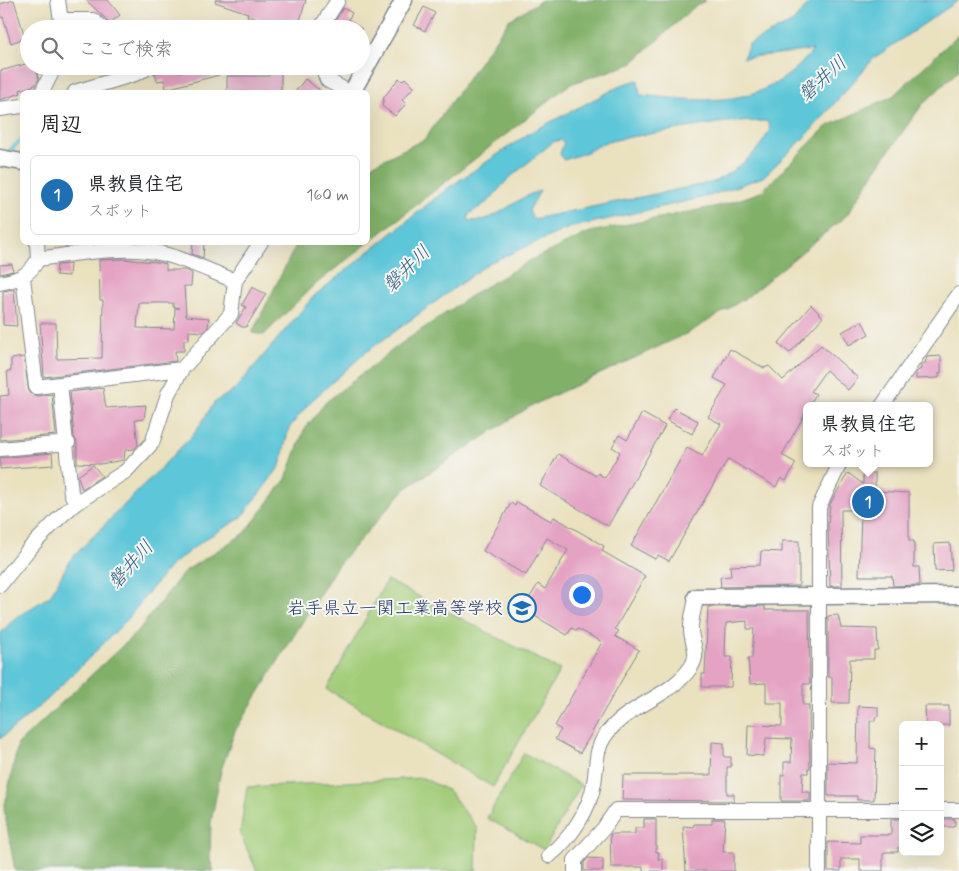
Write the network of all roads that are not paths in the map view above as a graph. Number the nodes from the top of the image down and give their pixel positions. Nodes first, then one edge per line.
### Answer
1 (58, 0) edge
2 (338, 0) edge
3 (404, 0) edge
4 (61, 20) edge
5 (326, 20) edge
6 (370, 59) edge
7 (50, 75) edge
8 (132, 75) edge
9 (326, 75) edge
10 (361, 75) edge
11 (43, 90) edge
12 (82, 90) edge
13 (347, 90) edge
14 (352, 90) edge
15 (20, 106) edge
16 (0, 109) edge
17 (0, 158) edge
18 (20, 162) edge
19 (38, 245) edge
20 (259, 245) edge
21 (38, 259) junction
22 (23, 277) junction
23 (235, 280) junction
24 (0, 283) edge
25 (959, 294) edge
26 (182, 370) junction
27 (60, 384) junction
28 (885, 402) edge
29 (68, 442) junction
30 (0, 449) edge
31 (838, 467) edge
32 (76, 503) junction
33 (0, 585) edge
34 (959, 595) edge
35 (819, 596) junction
36 (696, 597) joint
37 (819, 810) junction
38 (899, 810) edge
39 (944, 810) edge
40 (959, 810) edge
41 (549, 856) dead end
42 (575, 871) edge
43 (819, 871) edge

1 - 4 street
2 - 5 street
3 - 6 street
7 - 11 street
8 - 12 street
9 - 13 street
10 - 14 street
15 - 16 street
17 - 18 street
19 - 21 street
20 - 23 street
21 - 22 street
21 - 23 street
22 - 24 street
22 - 27 street
23 - 26 street
25 - 28 street
26 - 27 street
26 - 32 street
27 - 29 street
29 - 30 street
29 - 32 street
31 - 35 street
32 - 33 street
34 - 35 street
35 - 36 street
35 - 37 street
36 - 41 street
37 - 38 street
37 - 42 street
37 - 43 street
39 - 40 street

